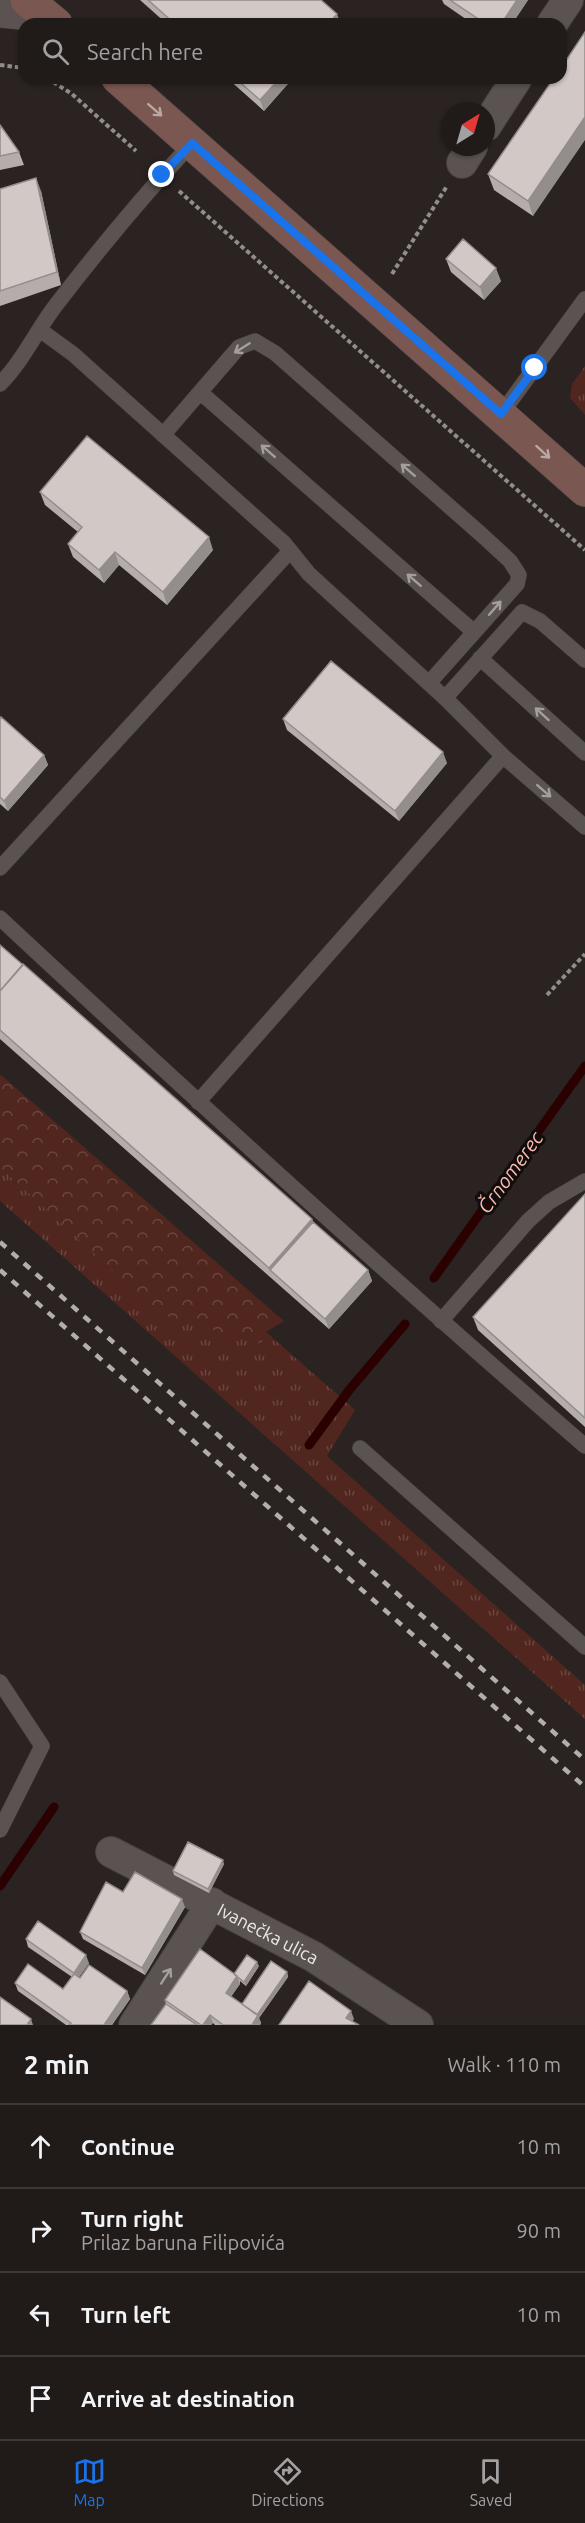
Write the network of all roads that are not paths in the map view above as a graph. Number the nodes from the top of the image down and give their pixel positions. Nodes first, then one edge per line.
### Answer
1 (27, 0) edge
2 (567, 0) edge
3 (0, 11) edge
4 (38, 18) edge
5 (49, 18) edge
6 (556, 18) edge
7 (125, 84) edge
8 (513, 84) edge
9 (495, 112) edge
10 (192, 143) junction
11 (585, 299) edge
12 (40, 330) junction
13 (0, 384) edge
14 (200, 392) junction
15 (501, 414) junction
16 (163, 435) junction
17 (585, 490) edge
18 (290, 550) junction
19 (474, 632) junction
20 (480, 658) junction
21 (585, 660) edge
22 (429, 683) junction
23 (445, 698) junction
24 (585, 753) edge
25 (503, 756) junction
26 (585, 827) edge
27 (0, 868) edge
28 (0, 918) edge
29 (198, 1102) junction
30 (585, 1181) edge
31 (441, 1321) junction
32 (585, 1446) edge
33 (360, 1448) dead end
34 (585, 1647) edge
35 (0, 1682) edge
36 (0, 1830) edge
37 (111, 1852) dead end
38 (213, 1903) junction
39 (134, 2025) edge
40 (418, 2025) edge

1 - 5 main road
2 - 6 street
3 - 4 street
7 -> 10 main road
8 - 9 street
10 - 12 lane
10 - 15 main road
11 - 15 lane
12 - 13 lane
12 - 16 lane
14 - 16 lane
19 -> 14 lane
19 -> 14 lane
15 -> 17 main road
16 - 18 lane
18 - 22 lane
18 - 27 lane
19 - 22 lane
20 - 21 lane
20 - 23 lane
24 -> 20 lane
22 - 23 lane
23 - 25 lane
25 -> 26 lane
25 - 29 lane
28 - 29 lane
29 - 31 lane
30 - 31 lane
31 - 32 lane
33 - 34 lane
35 - 36 lane
37 - 38 street, Ivanečka ulica
39 -> 38 street
38 - 40 street, Ivanečka ulica

